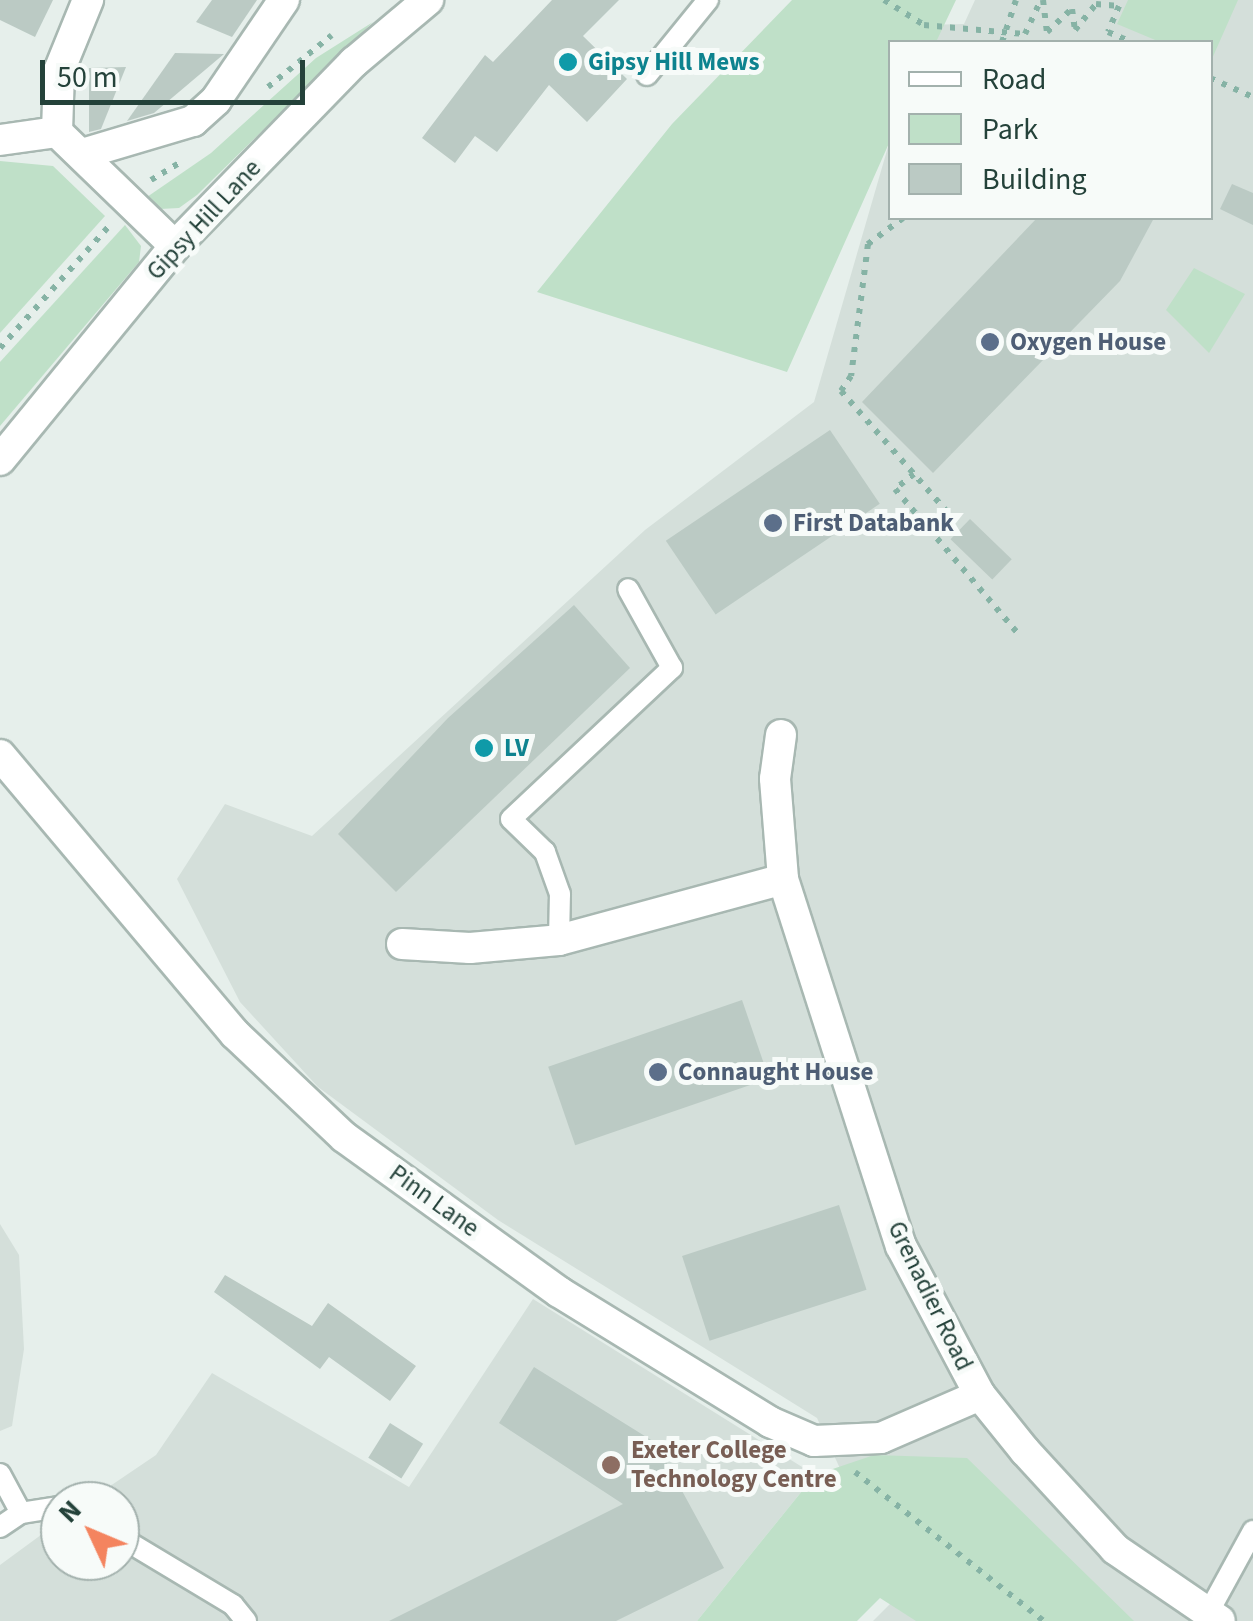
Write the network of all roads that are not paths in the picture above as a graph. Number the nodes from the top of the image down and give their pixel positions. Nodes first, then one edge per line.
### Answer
1 (88, 0) edge
2 (284, 0) edge
3 (428, 0) edge
4 (708, 0) edge
5 (647, 74) dead end
6 (57, 132) junction
7 (0, 140) edge
8 (82, 154) junction
9 (175, 246) junction
10 (0, 460) edge
11 (628, 589) dead end
12 (781, 735) dead end
13 (0, 755) edge
14 (783, 879) junction
15 (558, 940) junction
16 (402, 944) dead end
17 (980, 1396) junction
18 (0, 1474) edge
19 (40, 1511) edge
20 (21, 1514) junction
21 (0, 1527) edge
22 (1253, 1531) edge
23 (140, 1550) edge
24 (1214, 1618) edge
25 (246, 1621) edge

1 - 6 street
2 - 8 street
3 - 9 street, Gipsy Hill Lane
4 - 5 lane
6 - 7 street
6 - 8 street
8 - 9 street
9 - 10 street, Gipsy Hill Lane
11 - 15 lane
12 - 14 street, Grenadier Road
13 - 17 street, Pinn Lane
14 - 15 street
14 - 17 street, Grenadier Road
15 - 16 street
17 - 24 street, Grenadier Road
18 - 20 lane
19 - 20 lane
20 - 21 lane
22 - 24 lane
23 - 25 lane

